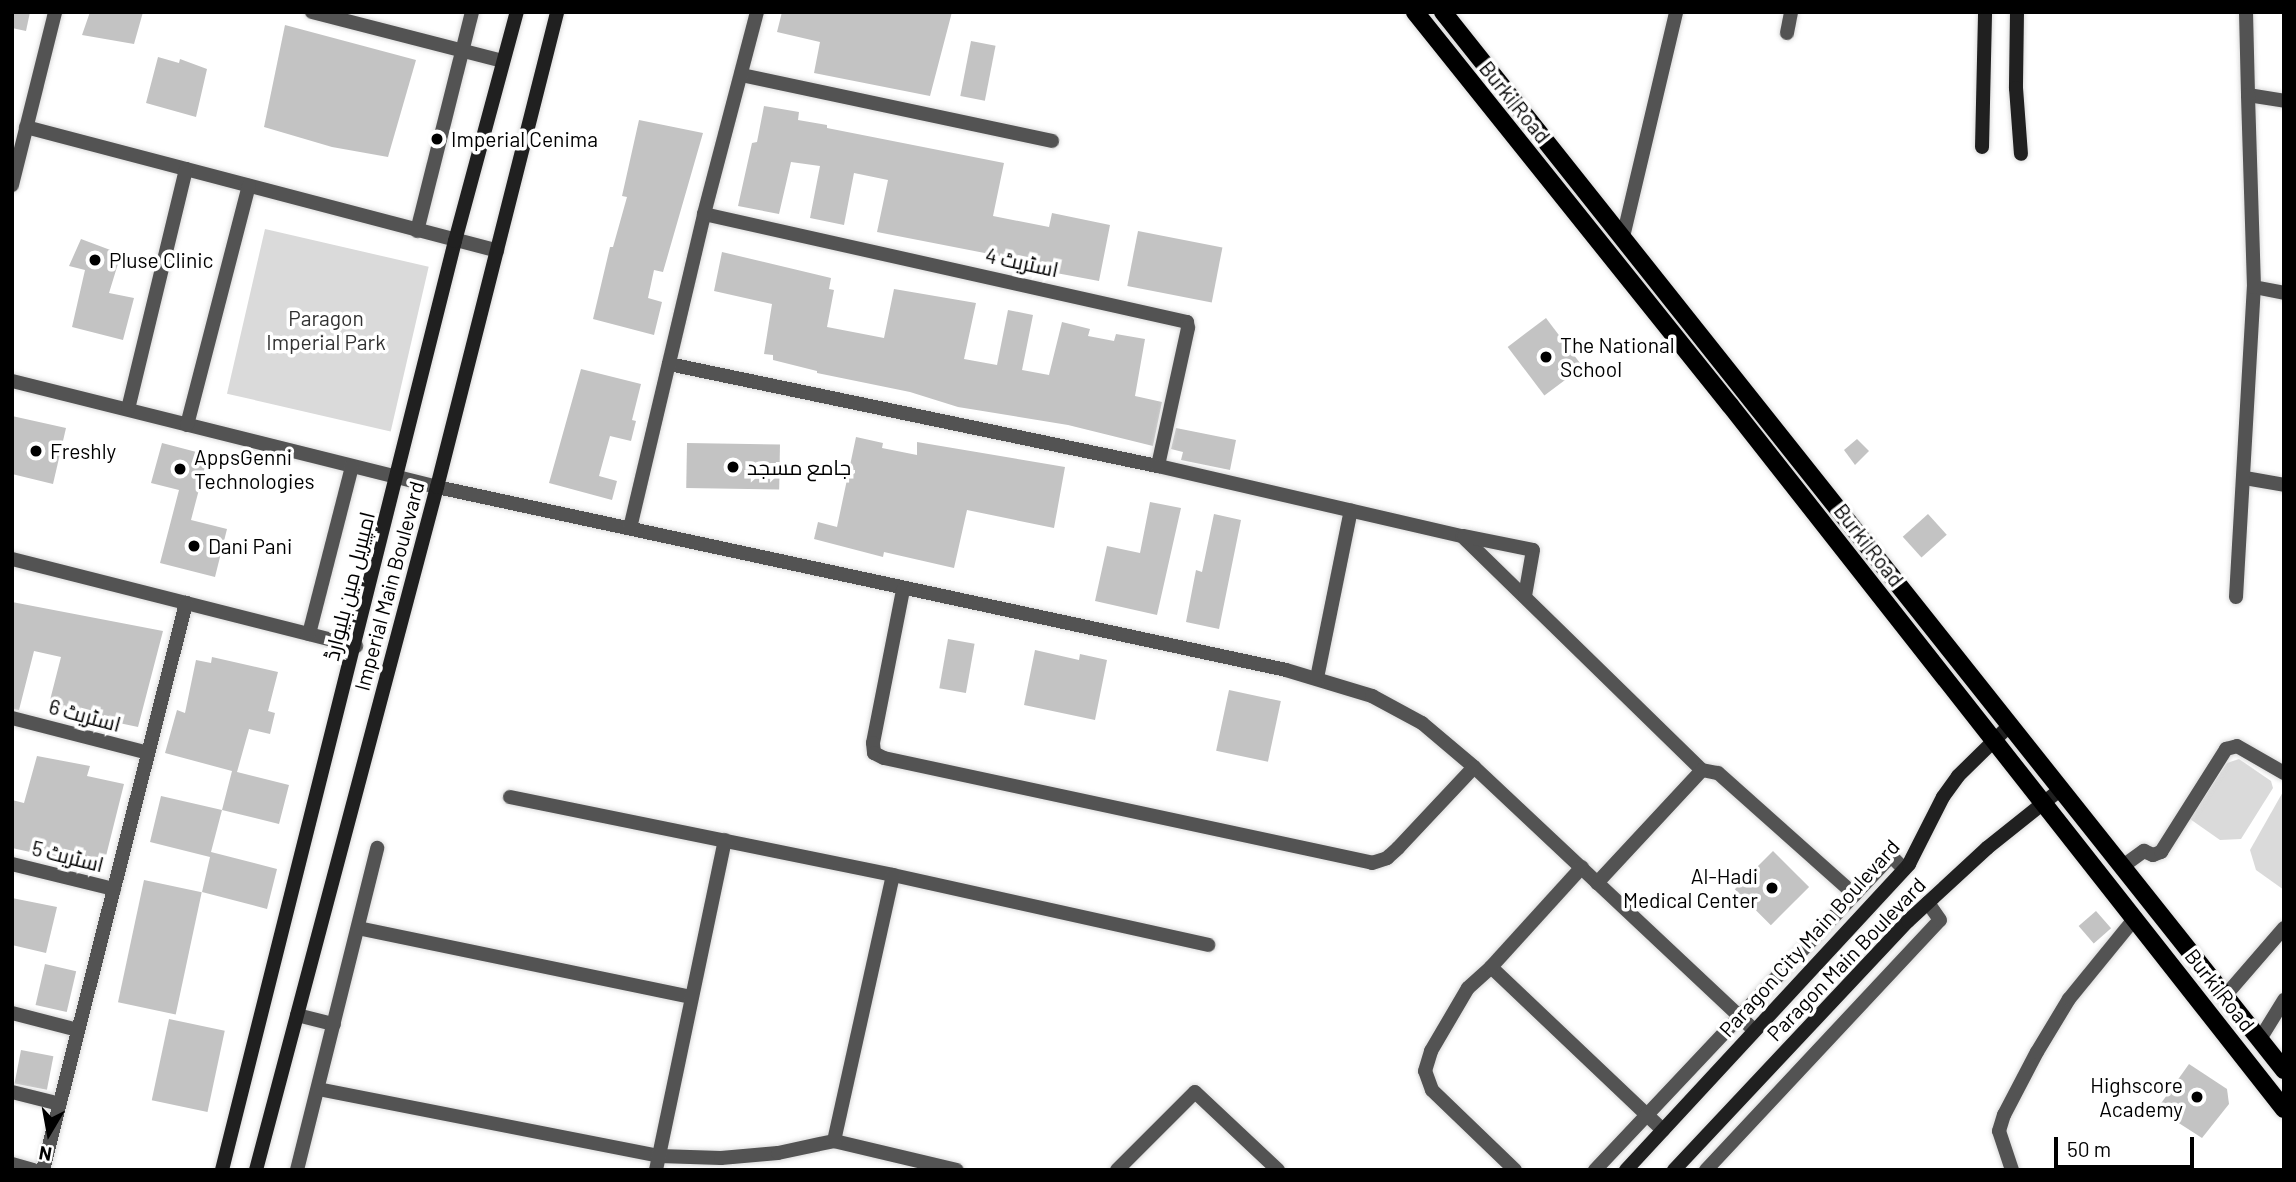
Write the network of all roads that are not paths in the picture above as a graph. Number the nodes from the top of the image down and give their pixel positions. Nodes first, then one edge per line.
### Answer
1 (55, 12) edge
2 (312, 12) edge
3 (472, 12) edge
4 (516, 12) edge
5 (557, 12) edge
6 (757, 12) edge
7 (1415, 12) edge
8 (1443, 12) edge
9 (1676, 12) edge
10 (1791, 12) edge
11 (1985, 12) edge
12 (2017, 12) edge
13 (2246, 12) edge
14 (1787, 33) dead end
15 (463, 51) junction
16 (503, 61) junction
17 (742, 75) junction
18 (2248, 94) junction
19 (2284, 101) edge
20 (26, 127) junction
21 (1052, 141) dead end
22 (1982, 148) dead end
23 (2021, 154) dead end
24 (186, 169) junction
25 (12, 185) edge
26 (249, 186) junction
27 (704, 214) junction
28 (417, 231) junction
29 (1623, 237) junction
30 (455, 241) junction
31 (497, 250) junction
32 (2254, 287) junction
33 (2284, 293) edge
34 (669, 364) junction
35 (12, 381) edge
36 (128, 409) junction
37 (187, 425) junction
38 (1158, 466) junction
39 (352, 467) junction
40 (398, 478) junction
41 (2245, 478) junction
42 (2284, 485) edge
43 (437, 487) junction
44 (1351, 510) junction
45 (630, 528) junction
46 (1462, 536) junction
47 (12, 559) edge
48 (903, 590) junction
49 (1525, 596) junction
50 (2236, 597) dead end
51 (186, 603) junction
52 (309, 634) junction
53 (356, 646) junction
54 (1317, 678) junction
55 (12, 718) edge
56 (2009, 726) junction
57 (1992, 739) junction
58 (148, 753) junction
59 (1474, 767) junction
60 (1702, 770) junction
61 (2284, 772) edge
62 (2061, 789) junction
63 (510, 797) dead end
64 (2044, 802) junction
65 (725, 840) junction
66 (377, 848) dead end
67 (12, 864) edge
68 (2123, 866) junction
69 (1582, 867) junction
70 (1904, 869) junction
71 (892, 875) junction
72 (1597, 883) junction
73 (114, 889) junction
74 (1855, 895) junction
75 (1928, 903) junction
76 (2135, 918) junction
77 (358, 928) junction
78 (2284, 928) edge
79 (1208, 945) dead end
80 (1491, 967) junction
81 (2225, 996) junction
82 (691, 997) junction
83 (2284, 1000) edge
84 (1825, 1009) junction
85 (12, 1013) edge
86 (297, 1015) junction
87 (1740, 1017) junction
88 (334, 1024) junction
89 (1842, 1025) junction
90 (78, 1030) junction
91 (1754, 1030) junction
92 (2260, 1039) junction
93 (2284, 1070) edge
94 (318, 1089) junction
95 (12, 1092) edge
96 (60, 1104) junction
97 (2284, 1109) edge
98 (1648, 1114) junction
99 (1663, 1130) junction
100 (834, 1141) junction
101 (658, 1163) edge
102 (12, 1164) edge
103 (33, 1170) edge
104 (43, 1170) edge
105 (222, 1170) edge
106 (256, 1170) edge
107 (297, 1170) edge
108 (957, 1170) edge
109 (1117, 1170) edge
110 (1278, 1170) edge
111 (1515, 1170) edge
112 (1595, 1170) edge
113 (1626, 1170) edge
114 (1674, 1170) edge
115 (1706, 1170) edge
116 (2012, 1170) edge

1 - 20 street
2 - 15 street
3 - 15 street
4 - 16 street, امپیریل مین بلیوارڈ
5 - 31 street, Imperial Main Boulevard
6 - 17 street
7 - 57 main road, Burki Road
8 - 29 main road, Burki Road
9 - 29 street
10 - 14 street
11 - 22 street
12 - 23 street
13 - 18 street
15 - 16 street
15 - 28 street
16 - 30 street, امپیریل مین بلیوارڈ
17 - 21 street
17 - 27 street
18 - 19 street
18 - 32 street
20 - 24 street
20 - 25 street
24 - 26 street
24 - 36 street
26 - 28 street
26 - 37 street
27 - 34 street
27 - 38 street, اسٹریٹ 4
28 - 30 street
29 - 56 main road, Burki Road
30 - 31 street
30 - 40 street, امپیریل مین بلیوارڈ
31 - 43 street, Imperial Main Boulevard
32 - 33 street
32 - 41 street
34 - 38 street
34 - 45 street
35 - 36 street
36 - 37 street
37 - 39 street
38 - 44 street
39 - 40 street
39 - 52 street
40 - 43 street
40 - 53 street, امپیریل مین بلیوارڈ
41 - 42 street
41 - 50 street
43 - 45 street
43 - 86 street, Imperial Main Boulevard
44 - 46 street
44 - 54 street
45 - 48 street
46 - 49 street
46 - 49 street
47 - 51 street
48 - 54 street
48 - 59 street
49 - 60 street
51 - 52 street
51 - 58 street
52 - 53 street
53 - 105 street, امپیریل مین بلیوارڈ
54 - 59 street
55 - 58 street, اسٹریٹ 6
56 - 57 street, Paragon City Main Boulevard
56 - 62 main road, Burki Road
57 - 64 main road, Burki Road
57 - 70 street, Paragon City Main Boulevard
58 - 73 street
59 - 69 street
60 - 72 street
60 - 74 street
61 - 68 street
62 - 64 street, Paragon Main Boulevard
62 - 68 main road, Burki Road
63 - 65 street
64 - 75 street, Paragon Main Boulevard
64 - 76 main road, Burki Road
65 - 71 street
65 - 82 street
66 - 77 street
67 - 73 street, اسٹریٹ 5
68 - 81 main road, Burki Road
69 - 72 street
69 - 80 street
70 - 74 street
70 - 91 street, Paragon City Main Boulevard
71 - 79 street
71 - 100 street
72 - 87 street
73 - 90 street
74 - 87 street
75 - 84 street, Paragon Main Boulevard
75 - 89 street
76 - 97 main road, Burki Road
76 - 116 street
77 - 82 street
77 - 88 street
78 - 81 street
80 - 98 street
80 - 111 street
81 - 92 main road, Burki Road
82 - 101 street
83 - 92 street
84 - 89 street
84 - 114 street, Paragon Main Boulevard
85 - 90 street
86 - 88 street
86 - 106 street, Imperial Main Boulevard
87 - 91 street
87 - 98 street
88 - 94 street
89 - 115 street
90 - 96 street
91 - 99 street, Paragon City Main Boulevard
92 - 93 main road, Burki Road
94 - 101 street
94 - 107 street
95 - 96 street
96 - 104 street
98 - 99 street
98 - 112 street
99 - 113 street, Paragon City Main Boulevard
100 - 101 street
100 - 108 street
102 - 103 street
109 - 110 street

